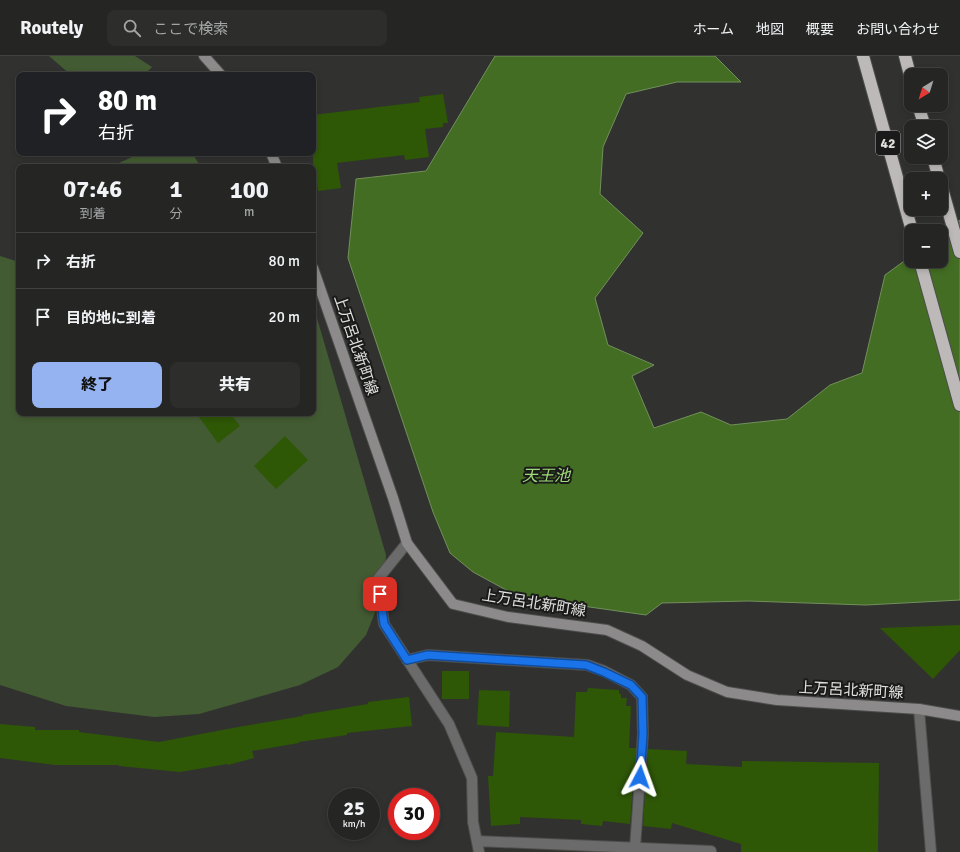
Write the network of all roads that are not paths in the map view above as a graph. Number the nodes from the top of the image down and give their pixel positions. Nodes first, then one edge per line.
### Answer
1 (204, 56) edge
2 (863, 56) edge
3 (905, 56) edge
4 (908, 68) edge
5 (218, 72) edge
6 (948, 210) edge
7 (910, 224) edge
8 (960, 252) edge
9 (922, 268) edge
10 (316, 277) edge
11 (960, 405) edge
12 (407, 543) junction
13 (407, 660) junction
14 (919, 709) junction
15 (960, 716) edge
16 (477, 841) junction
17 (635, 848) junction
18 (711, 851) edge
19 (479, 852) edge
20 (931, 852) edge

1 - 5 main road
2 - 7 highway, 42
3 - 4 highway
6 - 8 highway
9 - 11 highway
10 - 12 main road, 上万呂北新町線
12 - 13 street
12 - 14 main road, 上万呂北新町線
13 - 16 street
13 - 17 street
14 - 15 main road, 上万呂北新町線
14 - 20 street
16 - 17 street
16 - 19 street
17 - 18 street

